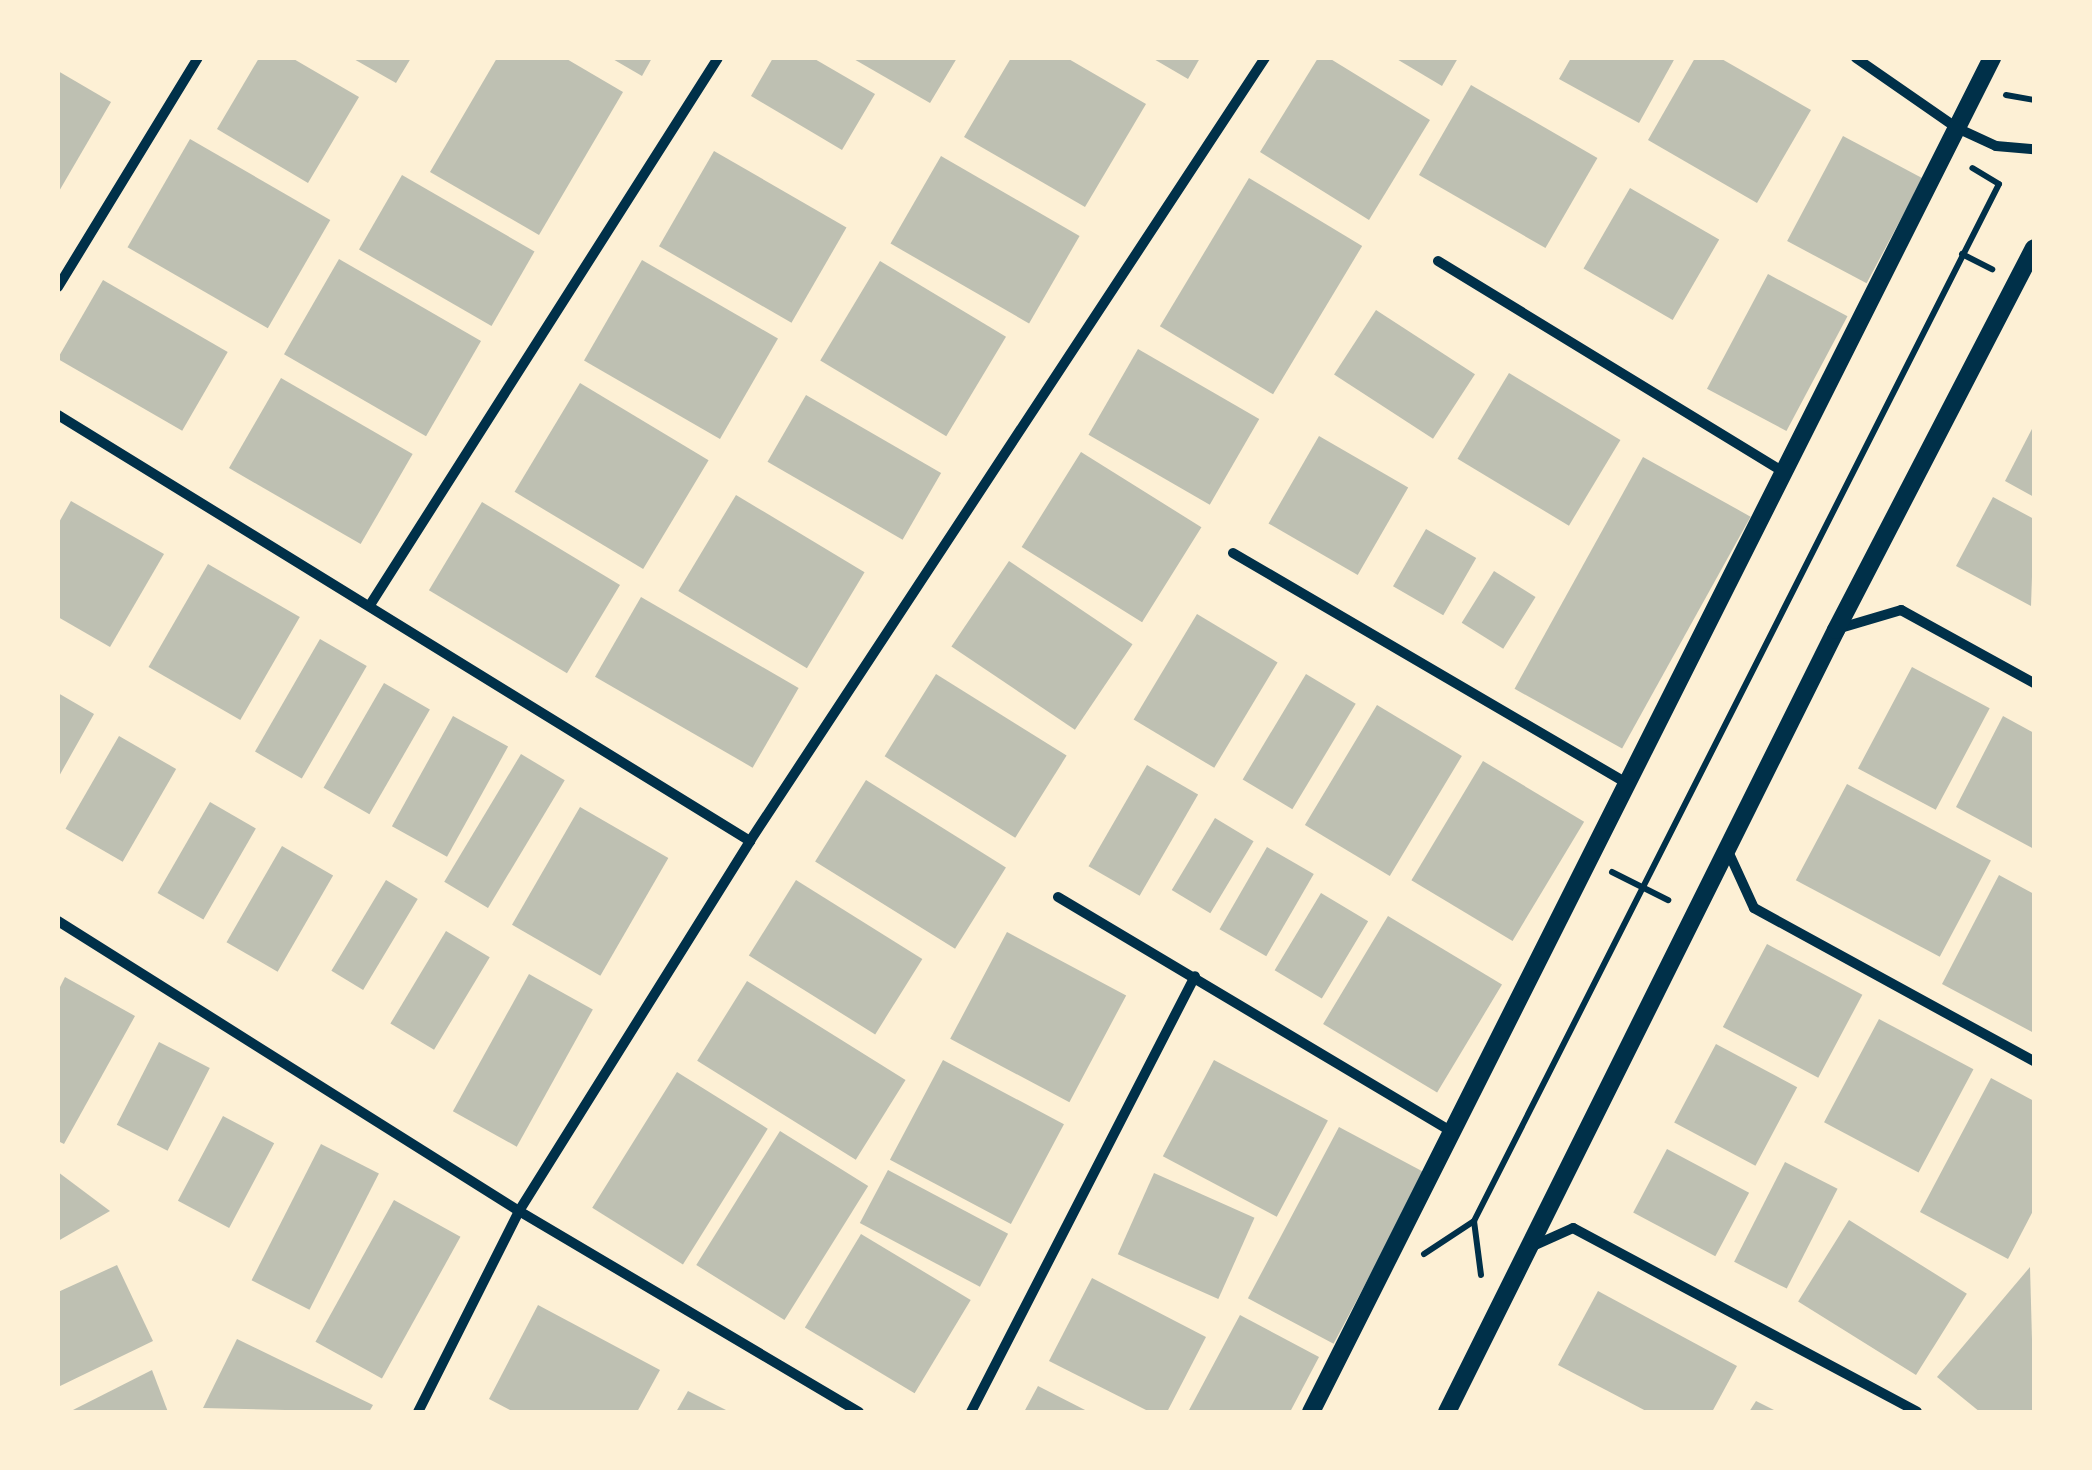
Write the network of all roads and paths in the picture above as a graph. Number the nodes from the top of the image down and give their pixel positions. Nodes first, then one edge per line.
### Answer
1 (198, 58) edge
2 (718, 58) edge
3 (1265, 58) edge
4 (1856, 58) edge
5 (1992, 58) edge
6 (1957, 128) junction
7 (2034, 149) edge
8 (1998, 184) dead end
9 (2034, 248) edge
10 (1438, 261) dead end
11 (58, 287) edge
12 (58, 415) edge
13 (1782, 471) junction
14 (1233, 554) dead end
15 (370, 605) junction
16 (1836, 630) junction
17 (2034, 683) edge
18 (1628, 783) junction
19 (750, 841) junction
20 (1726, 848) junction
21 (1588, 860) junction
22 (1644, 888) junction
23 (1058, 897) dead end
24 (1694, 913) junction
25 (58, 921) edge
26 (1195, 976) junction
27 (2034, 1061) edge
28 (1452, 1132) junction
29 (520, 1211) junction
30 (1528, 1248) junction
31 (1482, 1280) dead end
32 (1900, 1400) junction
33 (418, 1412) edge
34 (859, 1412) edge
35 (971, 1412) edge
36 (1311, 1412) edge
37 (1447, 1412) edge
38 (1894, 1412) edge
39 (1917, 1412) edge

1 - 11 street
2 - 15 street
3 - 19 street
4 - 6 street
5 - 6 street
6 - 7 street
6 - 13 street
8 - 22 path
9 - 16 street
10 - 13 street
12 - 15 street
13 - 18 street
14 - 18 street
15 - 19 street
16 - 17 street
16 - 20 street
18 - 21 street
19 - 29 street
20 - 24 street
20 - 27 street
21 - 22 path
21 - 28 street
22 - 24 path
22 - 31 path
23 - 26 street
24 - 30 street
25 - 29 street
26 - 28 street
26 - 35 street
28 - 36 street
29 - 33 street
29 - 34 street
30 - 32 street
30 - 37 street
32 - 38 street
32 - 39 street

